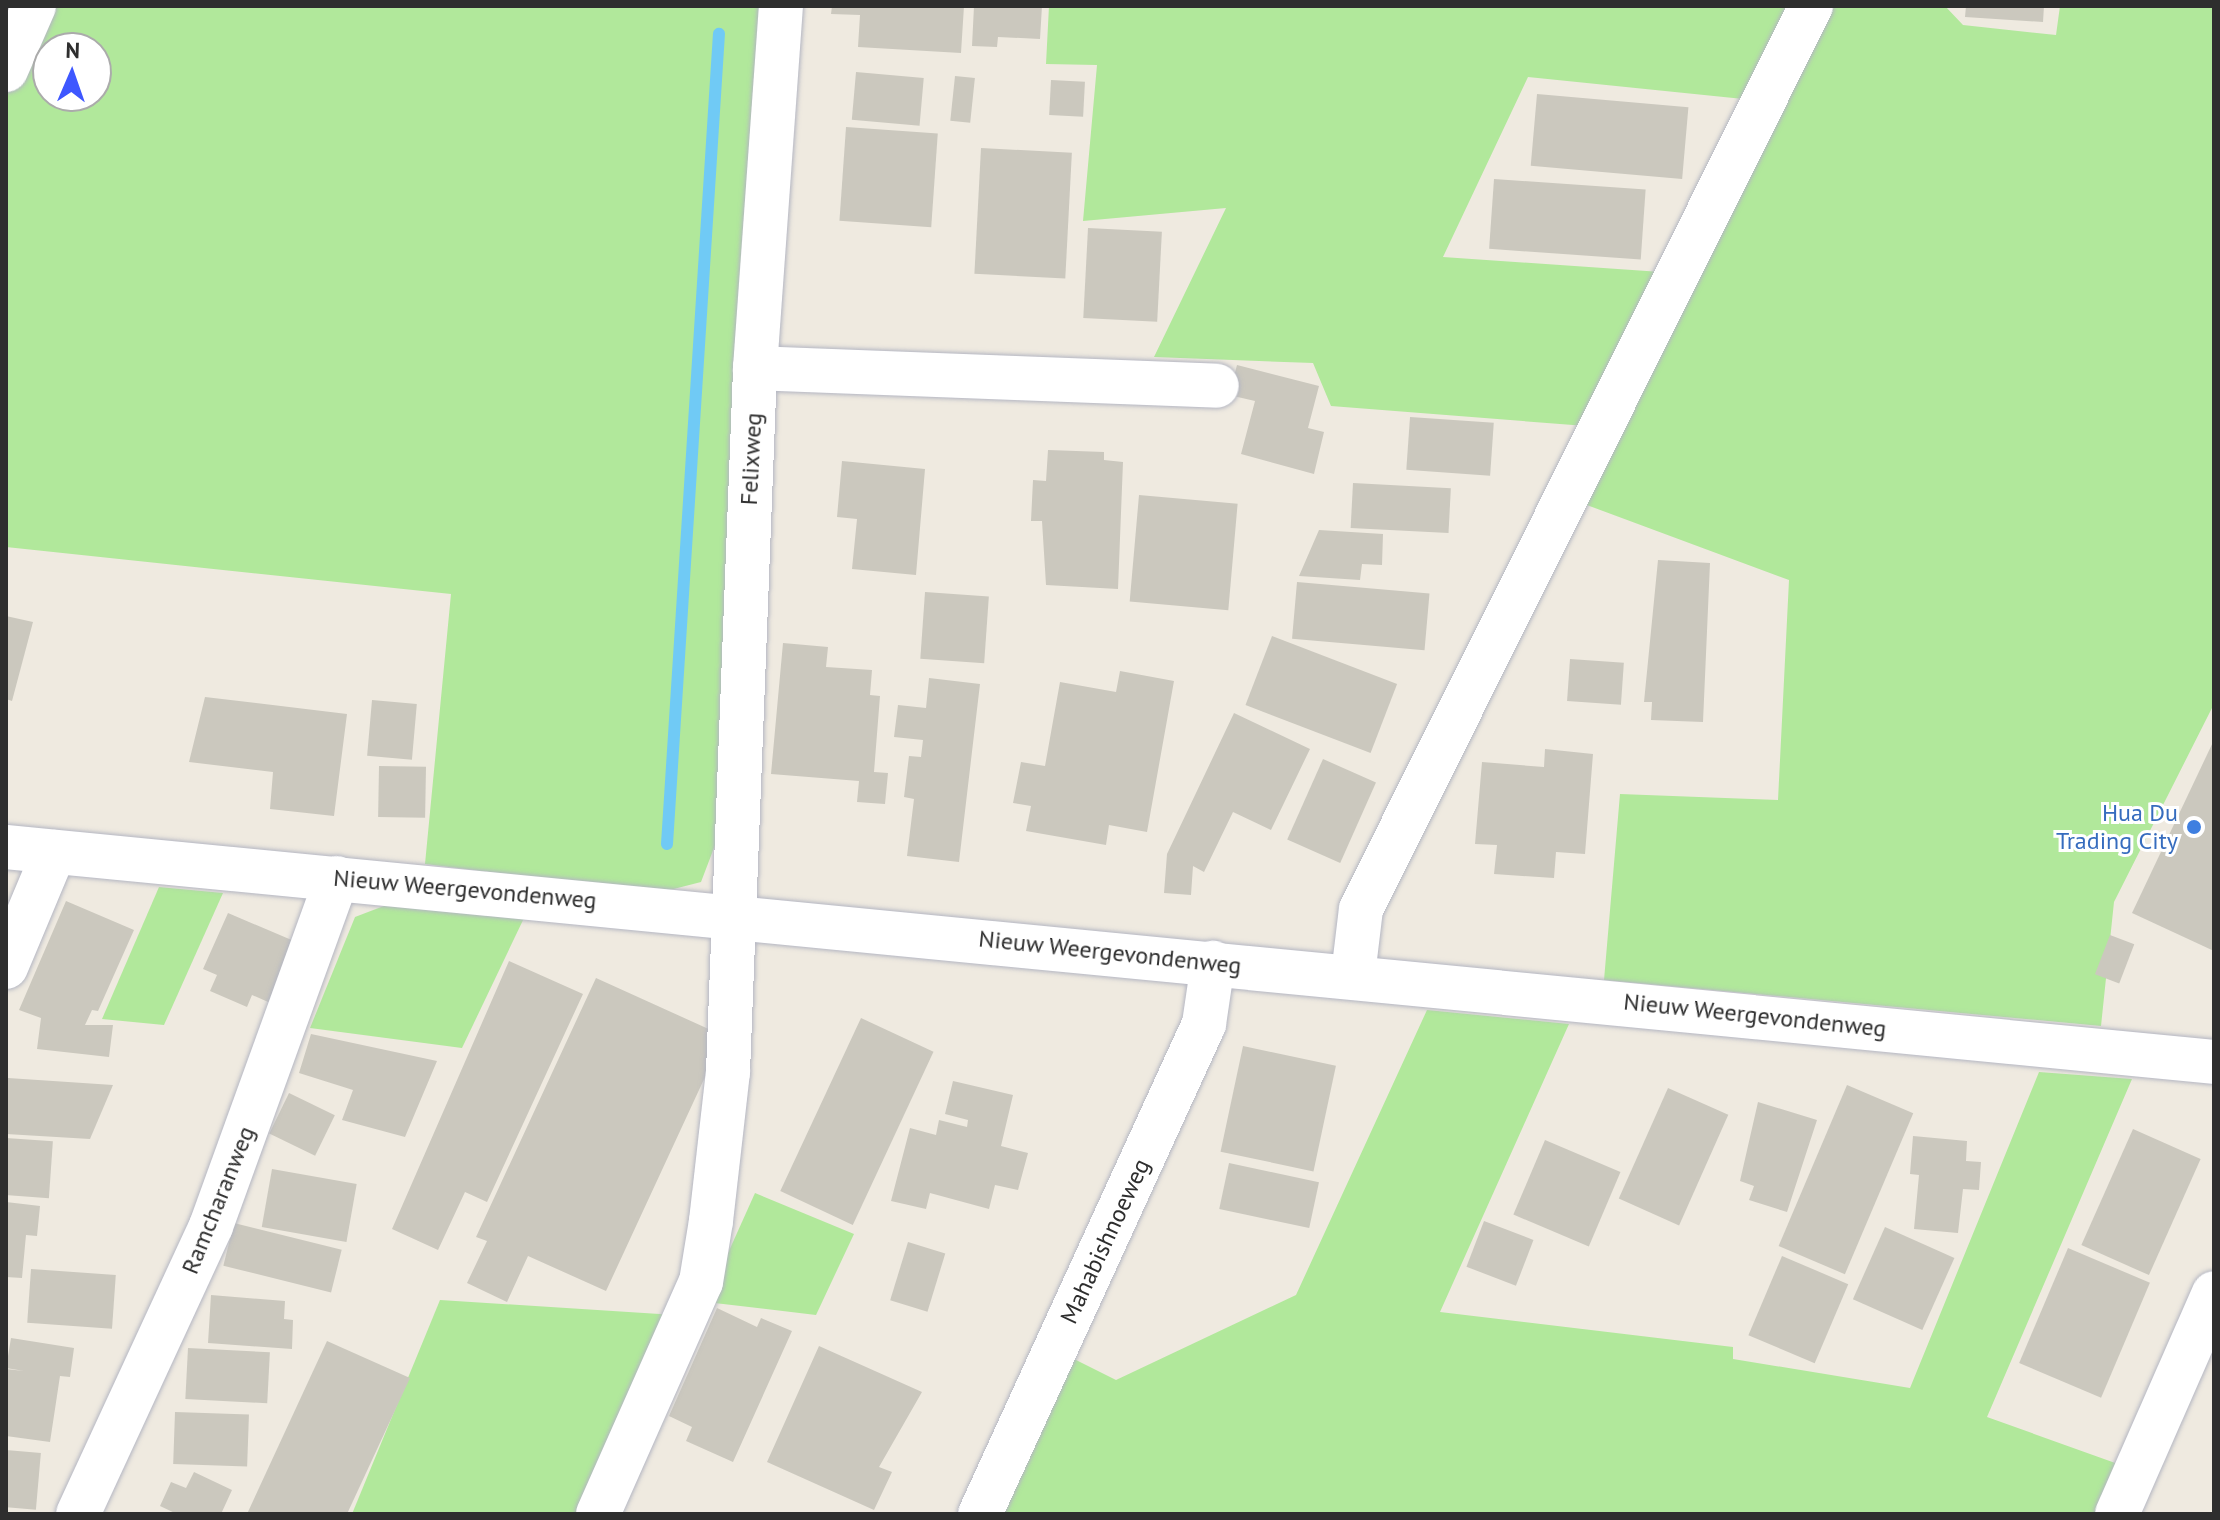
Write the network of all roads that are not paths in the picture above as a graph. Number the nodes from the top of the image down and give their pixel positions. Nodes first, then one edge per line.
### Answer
1 (34, 6) edge
2 (781, 6) edge
3 (1811, 6) edge
4 (6, 70) edge
5 (755, 368) junction
6 (1217, 386) dead end
7 (6, 847) edge
8 (54, 852) junction
9 (337, 878) junction
10 (730, 913) junction
11 (1213, 963) junction
12 (6, 967) edge
13 (1353, 975) junction
14 (2214, 1062) edge
15 (2214, 1293) edge
16 (78, 1514) edge
17 (598, 1514) edge
18 (980, 1514) edge
19 (2117, 1514) edge

1 - 4 street
2 - 5 street, Felixweg
3 - 13 street
5 - 6 street
5 - 10 street, Felixweg
7 - 8 street, Nieuw Weergevondenweg
8 - 9 street, Nieuw Weergevondenweg
8 - 12 street
9 - 10 street, Nieuw Weergevondenweg
9 - 16 street, Ramcharanweg
10 - 11 street, Nieuw Weergevondenweg
10 - 17 street, Felixweg
11 - 13 street, Nieuw Weergevondenweg
11 - 18 street, Mahabishnoeweg
13 - 14 street, Nieuw Weergevondenweg
15 - 19 street

